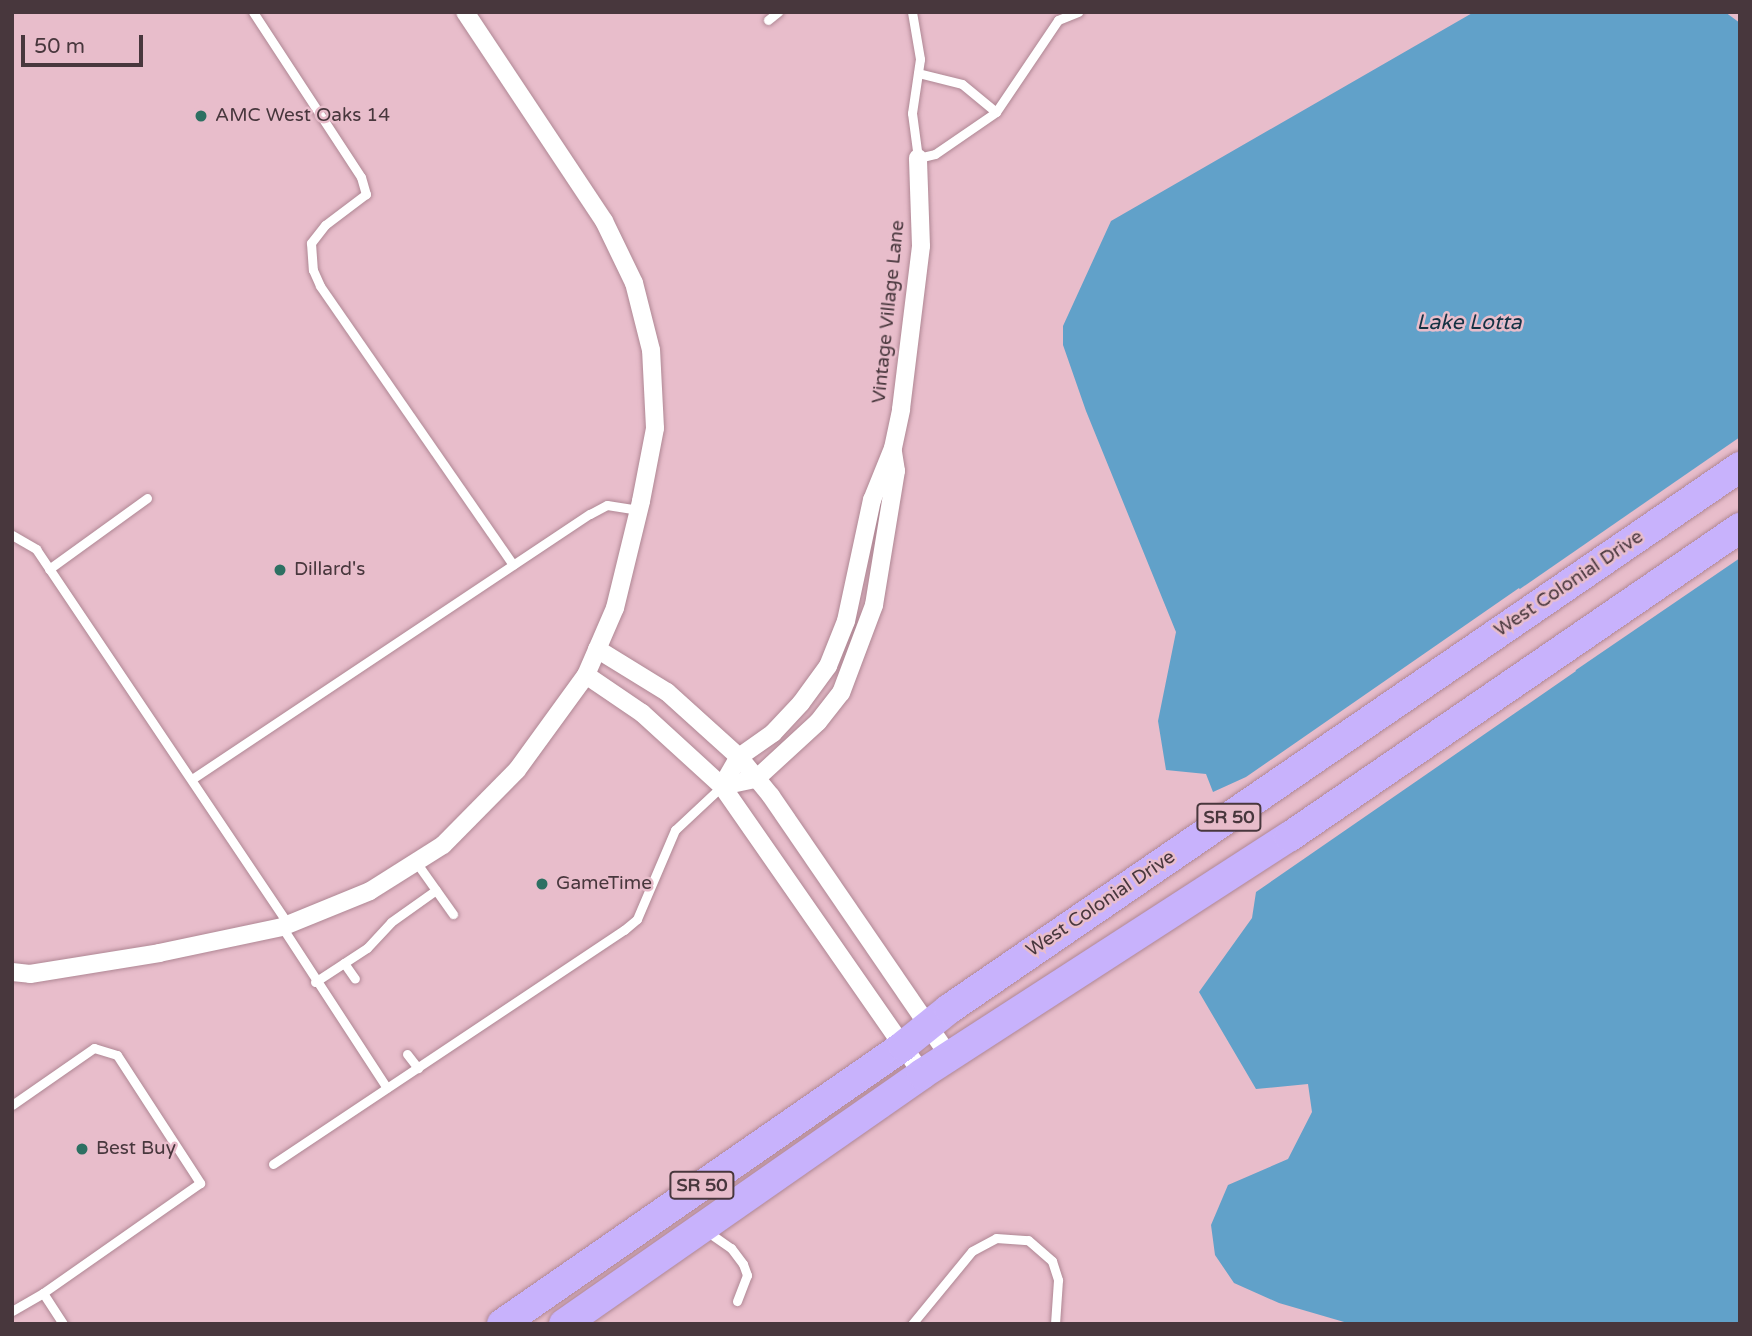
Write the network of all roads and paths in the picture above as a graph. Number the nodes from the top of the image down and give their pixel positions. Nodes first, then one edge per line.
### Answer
1 (253, 12) edge
2 (465, 12) edge
3 (778, 12) edge
4 (912, 12) edge
5 (1078, 12) edge
6 (1056, 16) edge
7 (768, 20) dead end
8 (918, 73) junction
9 (996, 112) junction
10 (918, 158) junction
11 (892, 448) junction
12 (1740, 467) edge
13 (147, 499) dead end
14 (639, 510) junction
15 (1740, 528) edge
16 (12, 535) edge
17 (513, 565) junction
18 (49, 569) junction
19 (597, 649) junction
20 (586, 675) junction
21 (739, 757) junction
22 (192, 779) junction
23 (756, 779) junction
24 (722, 786) junction
25 (416, 862) junction
26 (436, 890) junction
27 (453, 914) dead end
28 (285, 926) junction
29 (344, 964) junction
30 (12, 972) edge
31 (355, 979) dead end
32 (315, 982) junction
33 (928, 1025) junction
34 (903, 1046) junction
35 (407, 1054) dead end
36 (949, 1056) junction
37 (418, 1068) junction
38 (922, 1074) junction
39 (387, 1088) junction
40 (12, 1105) edge
41 (273, 1164) dead end
42 (701, 1227) junction
43 (43, 1293) junction
44 (737, 1301) dead end
45 (12, 1311) edge
46 (63, 1324) edge
47 (502, 1324) edge
48 (564, 1324) edge
49 (912, 1324) edge
50 (1055, 1324) edge

1 - 17 lane
2 - 14 street
3 - 7 lane
4 - 8 lane, Vintage Village Lane
5 - 6 lane
6 - 9 lane
8 - 9 lane
8 - 10 lane, Vintage Village Lane
9 - 10 lane
10 - 11 street, Vintage Village Lane
11 - 21 street, Vintage Village Lane
11 - 23 street, Vintage Village Lane
12 - 33 highway, West Colonial Drive / SR 50
13 - 18 lane
14 - 17 lane
14 - 19 street
15 - 36 highway, SR 50
16 - 18 lane
17 - 22 lane
18 - 22 lane
19 - 20 street
19 - 21 street
20 - 24 street
20 - 25 street
21 - 23 street
21 - 24 street, Vintage Village Lane
22 - 28 lane
23 - 24 street
23 - 33 street
24 - 34 street
24 - 37 lane
25 - 26 lane
25 - 28 street
26 - 27 lane
26 - 29 lane
28 - 30 street
28 - 32 lane
29 - 31 lane
29 - 32 lane
32 - 39 lane
33 - 34 highway, West Colonial Drive / SR 50
33 - 36 street
34 - 38 street
34 - 47 highway, West Colonial Drive / SR 50
35 - 37 lane
36 - 38 highway, SR 50
37 - 39 lane
38 - 42 highway, SR 50
39 - 41 lane
40 - 43 lane
42 - 44 lane
42 - 48 highway, SR 50
43 - 45 lane
43 - 46 lane
49 - 50 lane

